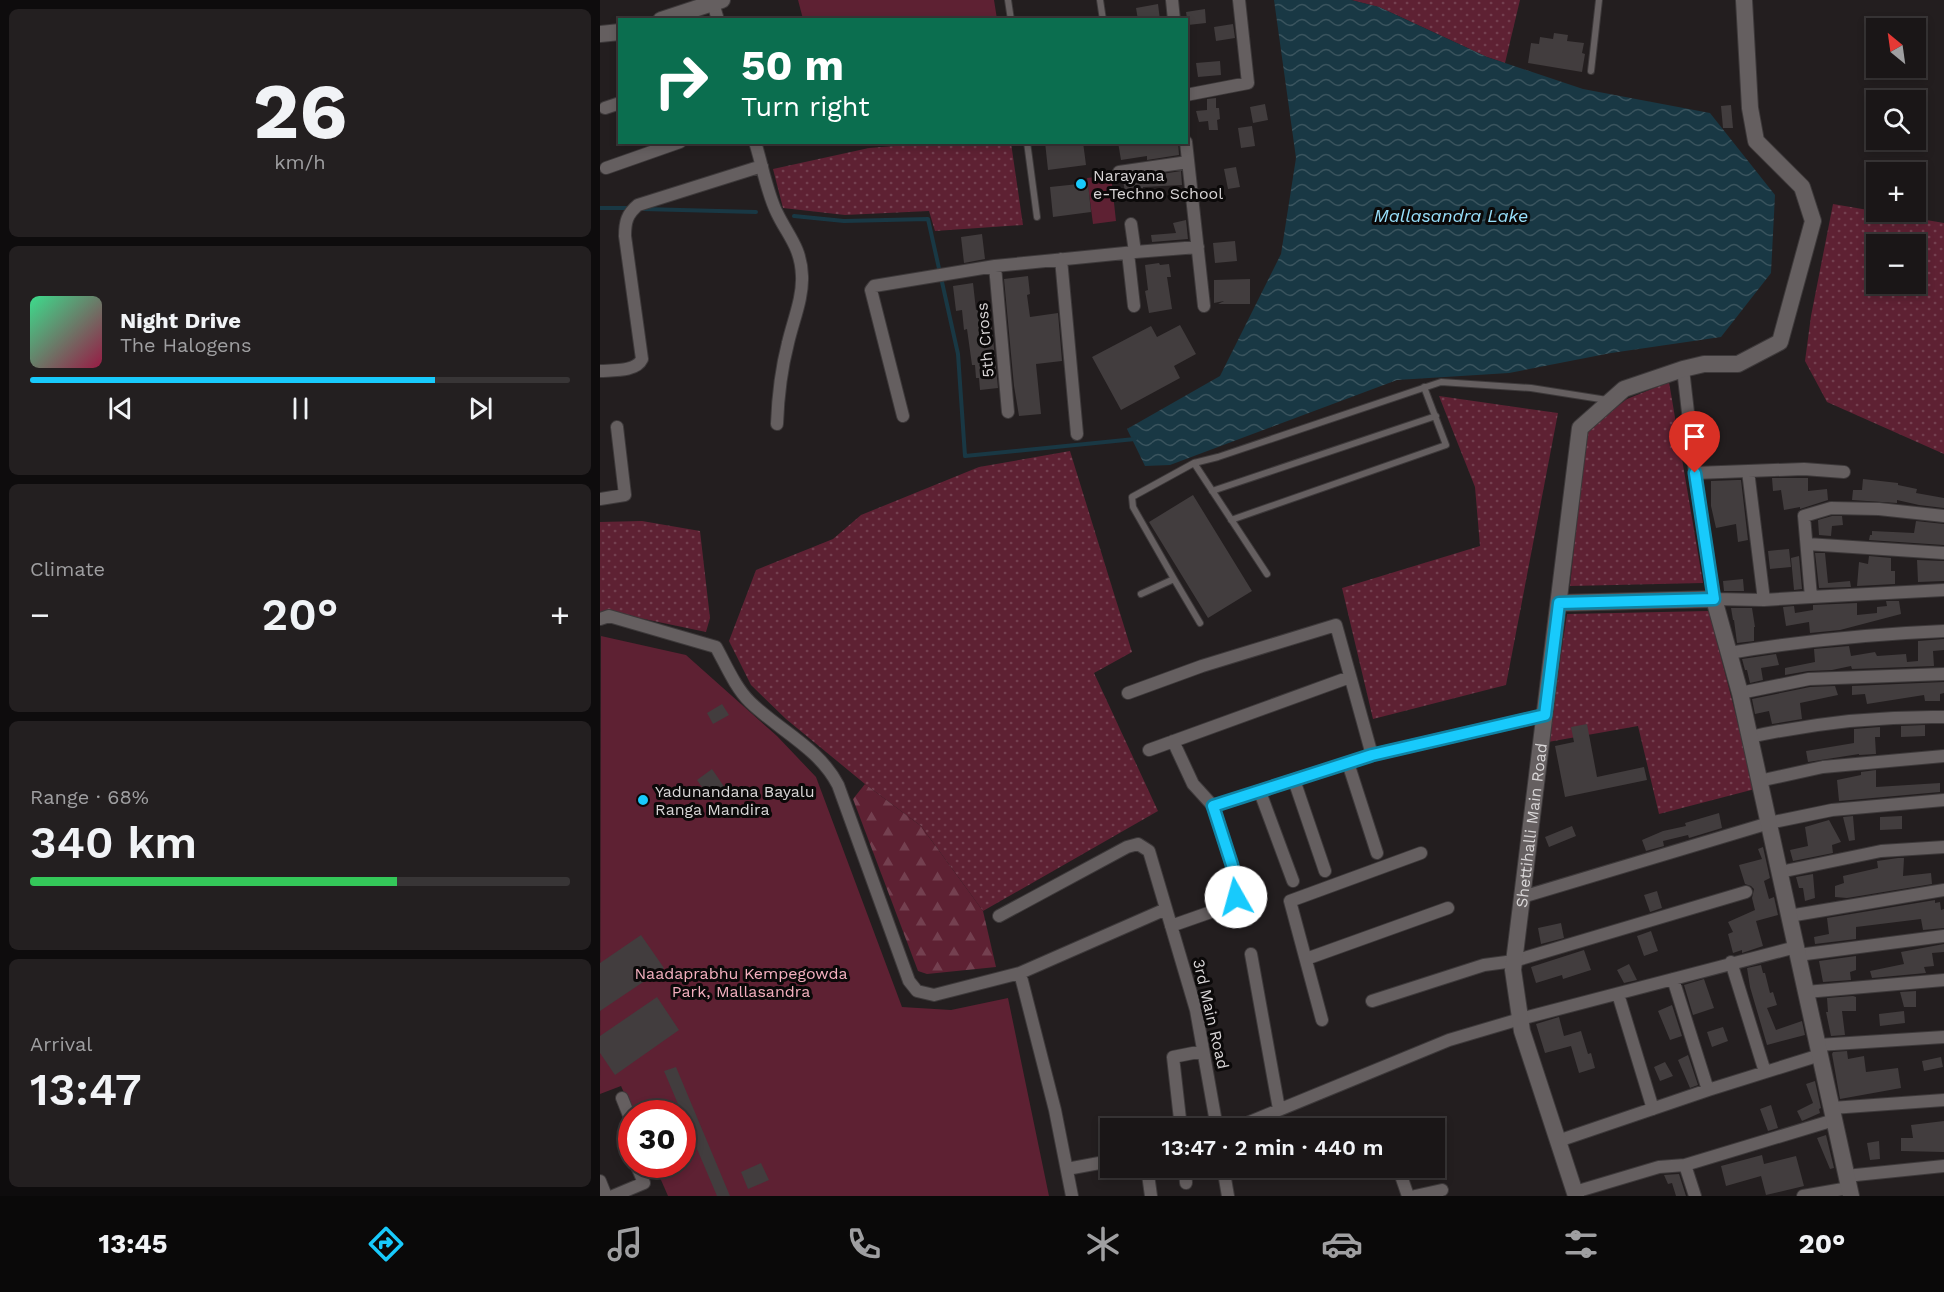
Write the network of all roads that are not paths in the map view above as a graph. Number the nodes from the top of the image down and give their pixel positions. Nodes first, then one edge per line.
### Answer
1 (1008, 0) edge
2 (1101, 0) edge
3 (1172, 0) edge
4 (1239, 0) edge
5 (1599, 0) edge
6 (1744, 0) edge
7 (712, 2) edge
8 (667, 18) edge
9 (717, 18) edge
10 (1011, 18) edge
11 (1103, 18) edge
12 (1174, 18) edge
13 (618, 32) edge
14 (600, 34) edge
15 (1591, 71) dead end
16 (1188, 95) edge
17 (618, 104) edge
18 (605, 108) dead end
19 (674, 144) edge
20 (756, 144) edge
21 (1027, 144) edge
22 (1186, 144) edge
23 (1188, 162) junction
24 (762, 166) junction
25 (606, 168) dead end
26 (1119, 172) dead end
27 (1037, 217) dead end
28 (1131, 224) dead end
29 (1198, 247) junction
30 (1131, 252) junction
31 (1061, 259) junction
32 (995, 266) junction
33 (1134, 306) dead end
34 (1204, 306) dead end
35 (1683, 369) junction
36 (600, 371) edge
37 (1424, 387) junction
38 (1611, 401) junction
39 (1008, 412) dead end
40 (903, 416) dead end
41 (1436, 416) junction
42 (777, 424) dead end
43 (617, 426) dead end
44 (1077, 434) dead end
45 (1194, 463) junction
46 (1748, 471) junction
47 (1844, 472) dead end
48 (1695, 473) junction
49 (1212, 491) junction
50 (600, 499) edge
51 (1944, 516) edge
52 (1231, 520) junction
53 (1807, 544) junction
54 (1944, 553) edge
55 (1267, 574) dead end
56 (1174, 579) junction
57 (1944, 590) edge
58 (1141, 594) dead end
59 (1811, 597) junction
60 (1714, 599) junction
61 (1764, 600) junction
62 (1559, 603) junction
63 (600, 619) edge
64 (1200, 623) dead end
65 (1944, 631) edge
66 (1729, 653) junction
67 (1944, 674) edge
68 (1350, 677) junction
69 (1128, 693) dead end
70 (1740, 693) junction
71 (1545, 715) junction
72 (1944, 717) edge
73 (1750, 736) junction
74 (1173, 741) junction
75 (1149, 750) dead end
76 (1372, 755) junction
77 (1944, 756) edge
78 (1348, 763) junction
79 (1294, 780) junction
80 (1759, 781) junction
81 (1260, 792) junction
82 (1944, 800) edge
83 (1213, 806) junction
84 (1769, 823) junction
85 (1944, 847) edge
86 (1377, 853) dead end
87 (1421, 853) dead end
88 (1325, 871) dead end
89 (1780, 872) junction
90 (1293, 881) dead end
91 (1944, 890) edge
92 (1746, 892) dead end
93 (1522, 897) junction
94 (1448, 908) dead end
95 (1166, 909) junction
96 (999, 916) dead end
97 (1789, 916) junction
98 (1171, 926) junction
99 (1944, 936) edge
100 (1797, 951) junction
101 (1251, 954) dead end
102 (1306, 959) junction
103 (1514, 961) junction
104 (1731, 962) junction
105 (1020, 973) junction
106 (1673, 979) junction
107 (1944, 980) edge
108 (1806, 992) junction
109 (1618, 994) junction
110 (1372, 1001) dead end
111 (1520, 1019) junction
112 (1322, 1020) dead end
113 (1944, 1037) edge
114 (1819, 1050) junction
115 (1203, 1051) junction
116 (1765, 1072) junction
117 (1708, 1090) junction
118 (1944, 1100) edge
119 (1279, 1109) junction
120 (1653, 1109) junction
121 (1833, 1114) junction
122 (1179, 1118) edge
123 (1215, 1118) edge
124 (1258, 1118) edge
125 (1558, 1141) junction
126 (1100, 1163) edge
127 (1685, 1165) junction
128 (1944, 1166) edge
129 (1067, 1169) junction
130 (642, 1178) edge
131 (1148, 1178) edge
132 (1186, 1178) edge
133 (1225, 1178) edge
134 (1402, 1178) edge
135 (600, 1181) edge
136 (1186, 1183) dead end
137 (1849, 1187) edge
138 (1442, 1190) dead end
139 (1576, 1194) edge
140 (606, 1196) edge
141 (613, 1196) edge
142 (1072, 1196) edge
143 (1150, 1196) edge
144 (1228, 1196) edge
145 (1408, 1196) edge
146 (1415, 1196) edge
147 (1695, 1196) edge
148 (1803, 1196) edge

1 - 10 lane
2 - 11 lane
3 - 12 street
4 - 16 street
5 - 15 lane
6 - 35 street, Shettihalli Main Road
7 - 8 street
7 - 9 street
13 - 14 street
17 - 18 street
19 - 25 street
20 - 24 street
21 - 27 lane
22 - 23 street
23 - 26 street
23 - 29 street
24 - 36 street
24 - 42 street
28 - 30 street
29 - 30 street
29 - 34 street
30 - 31 street
30 - 33 street
31 - 32 street
31 - 44 street
32 - 39 street, 5th Cross
32 - 40 street
35 - 38 street, Shettihalli Main Road
35 - 48 street
37 - 38 lane
37 - 41 lane
37 - 45 lane
38 - 62 street, Shettihalli Main Road
41 - 49 lane
41 - 52 lane
43 - 50 street
45 - 49 lane
45 - 56 lane
46 - 47 street
46 - 48 street
46 - 61 street
48 - 60 street
49 - 52 lane
51 - 53 street
52 - 55 lane
53 - 54 street
53 - 59 street
56 - 58 lane
56 - 64 lane
57 - 59 street
59 - 61 street
60 - 61 street
60 - 62 street
60 - 66 street
62 - 71 street, Shettihalli Main Road
63 - 105 street
65 - 66 street
66 - 70 street
67 - 70 street
68 - 69 street
68 - 74 street
68 - 76 street
70 - 73 street
71 - 76 street
71 - 93 street, Shettihalli Main Road
72 - 73 street
73 - 80 street
74 - 75 street
74 - 83 street
76 - 78 street
77 - 80 street
78 - 79 street
78 - 86 street
79 - 81 street
79 - 88 street
80 - 84 street
81 - 83 street
81 - 90 street
82 - 84 street
83 - 98 street
84 - 89 street
84 - 93 street
85 - 89 street
87 - 102 street
89 - 97 street
91 - 97 street
92 - 103 street
93 - 103 street, Shettihalli Main Road
94 - 102 street
95 - 96 street, 3rd Main Road
95 - 98 street, 3rd Main Road
95 - 105 street
97 - 100 street
98 - 115 street, 3rd Main Road
99 - 100 street
100 - 104 street
100 - 108 street
101 - 119 street
102 - 112 street
103 - 110 street
103 - 111 street, Shettihalli Main Road
104 - 106 street
104 - 116 street
105 - 129 street
106 - 109 street
106 - 117 street
107 - 108 street
108 - 114 street
109 - 111 street
109 - 120 street
111 - 119 street
111 - 125 street, Shettihalli Main Road
113 - 114 street
114 - 116 street
114 - 121 street
115 - 122 street
115 - 123 street, 3rd Main Road
116 - 117 street
117 - 120 street
118 - 121 street
119 - 124 street
120 - 125 street
121 - 127 street
121 - 137 street
125 - 139 street, Shettihalli Main Road
126 - 129 street
127 - 139 street
127 - 147 street
128 - 137 street
129 - 142 street
130 - 141 street
131 - 143 street
132 - 136 street
133 - 144 street
134 - 145 street
135 - 140 street
137 - 148 street
138 - 146 street

